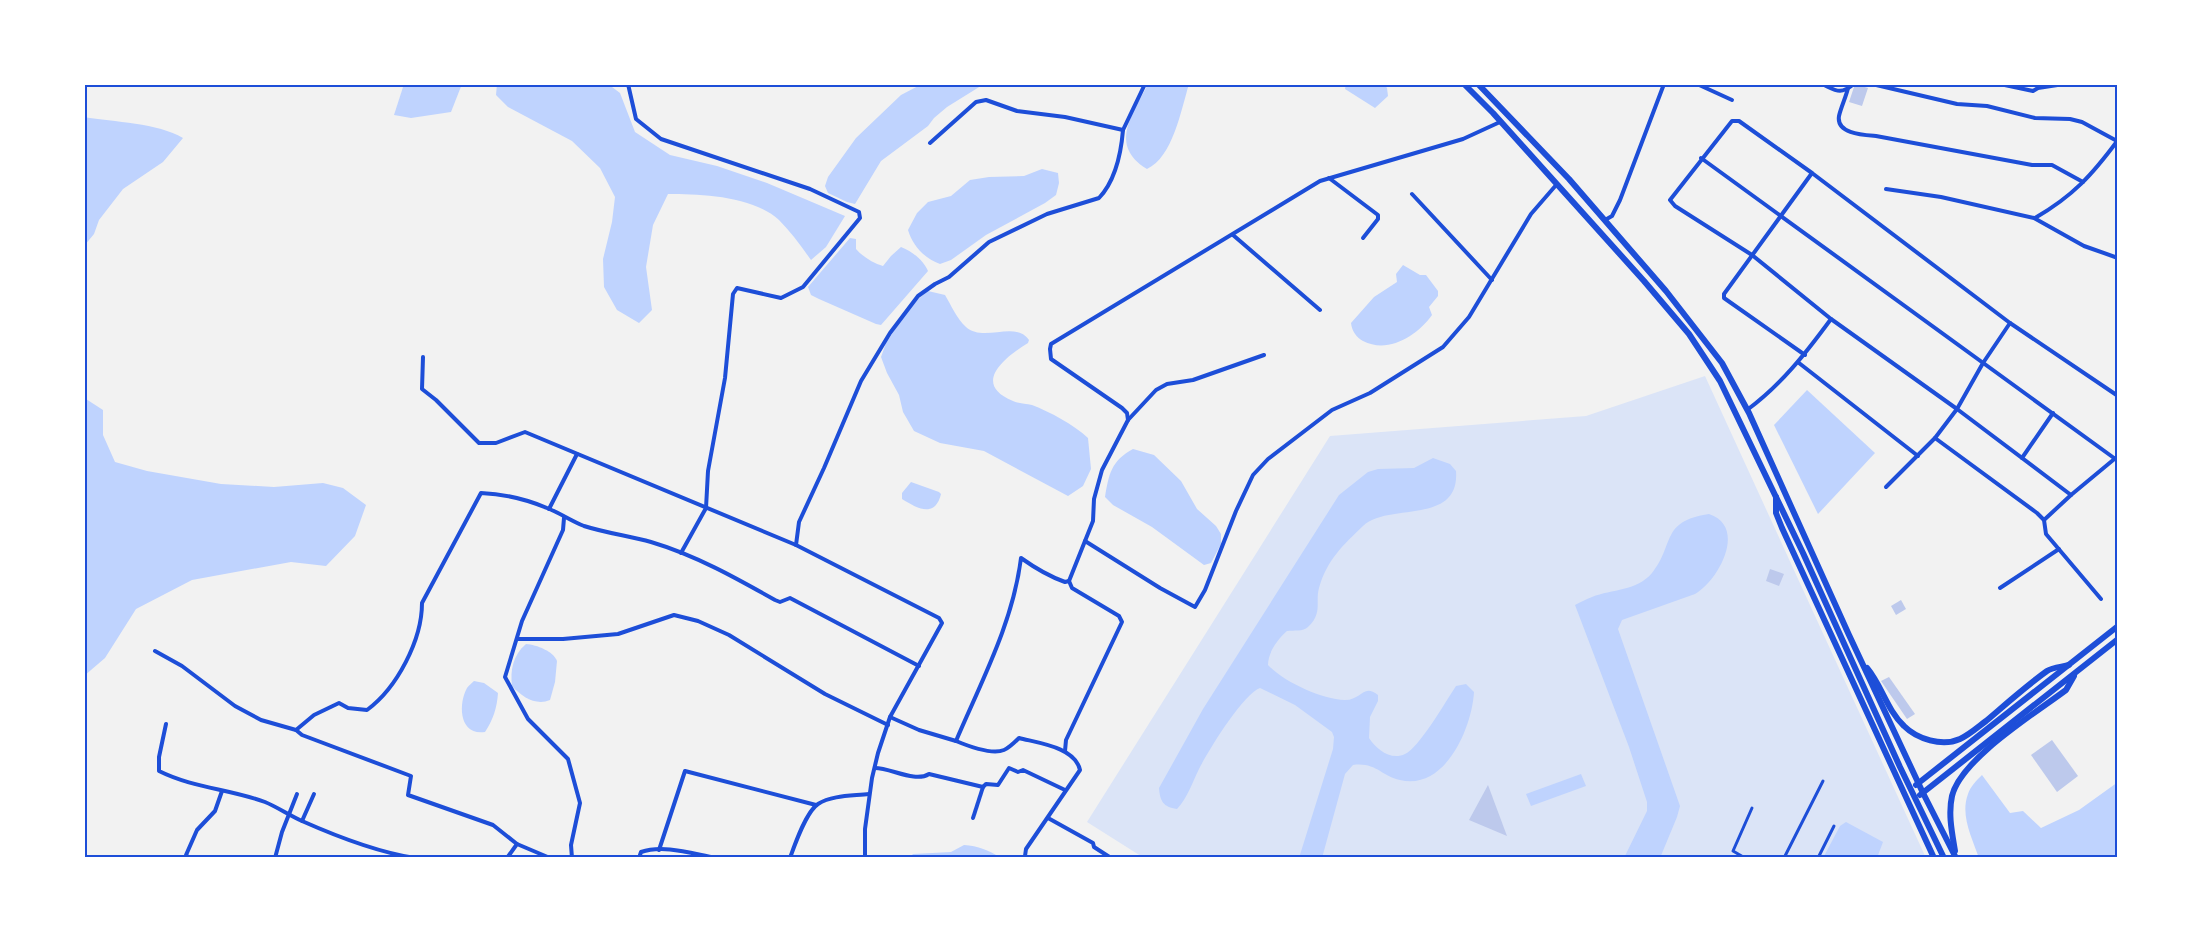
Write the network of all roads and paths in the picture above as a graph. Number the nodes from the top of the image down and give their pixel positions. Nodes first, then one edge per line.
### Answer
1 (628, 84) edge
2 (1146, 84) edge
3 (1464, 84) edge
4 (1478, 84) edge
5 (1664, 84) edge
6 (1697, 84) edge
7 (1822, 84) edge
8 (1854, 84) edge
9 (1872, 84) edge
10 (2000, 84) edge
11 (2064, 84) edge
12 (1848, 88) junction
13 (1732, 100) dead end
14 (1501, 121) junction
15 (1123, 130) junction
16 (2117, 140) edge
17 (930, 143) dead end
18 (1701, 158) junction
19 (1812, 173) junction
20 (1328, 177) junction
21 (2083, 182) junction
22 (1557, 184) junction
23 (1886, 189) dead end
24 (1412, 194) dead end
25 (1780, 216) junction
26 (2034, 218) junction
27 (1605, 220) junction
28 (1233, 235) junction
29 (1362, 238) dead end
30 (1752, 255) junction
31 (2118, 258) edge
32 (1492, 280) junction
33 (1320, 310) dead end
34 (1831, 319) junction
35 (2010, 323) junction
36 (1264, 355) dead end
37 (1805, 355) junction
38 (423, 357) dead end
39 (1799, 363) junction
40 (1983, 363) junction
41 (2118, 396) edge
42 (1957, 409) junction
43 (1747, 410) junction
44 (2053, 413) junction
45 (1128, 420) junction
46 (1935, 438) junction
47 (577, 454) junction
48 (1918, 456) junction
49 (2116, 457) edge
50 (2022, 458) junction
51 (1886, 487) dead end
52 (2071, 495) junction
53 (1776, 496) junction
54 (706, 508) junction
55 (549, 509) junction
56 (564, 518) junction
57 (2044, 520) junction
58 (1085, 541) junction
59 (796, 545) junction
60 (2059, 549) junction
61 (681, 553) junction
62 (1069, 580) junction
63 (2000, 588) dead end
64 (2101, 599) dead end
65 (2118, 626) edge
66 (518, 639) junction
67 (2118, 639) edge
68 (155, 651) dead end
69 (1862, 662) junction
70 (2069, 665) junction
71 (919, 666) junction
72 (2076, 673) junction
73 (890, 717) junction
74 (166, 724) dead end
75 (888, 725) junction
76 (296, 730) junction
77 (956, 741) junction
78 (1065, 751) junction
79 (875, 768) junction
80 (1927, 777) junction
81 (1823, 781) dead end
82 (1918, 783) junction
83 (1933, 785) junction
84 (983, 787) junction
85 (1911, 789) junction
86 (1065, 790) junction
87 (222, 791) junction
88 (1923, 793) junction
89 (297, 794) dead end
90 (314, 794) dead end
91 (869, 794) junction
92 (1916, 799) junction
93 (816, 805) junction
94 (1752, 808) dead end
95 (290, 814) junction
96 (973, 818) dead end
97 (1048, 818) junction
98 (302, 821) junction
99 (1834, 826) dead end
100 (517, 844) junction
101 (659, 850) junction
102 (408, 857) edge
103 (189, 858) edge
104 (275, 858) edge
105 (415, 858) edge
106 (507, 858) edge
107 (550, 858) edge
108 (572, 858) edge
109 (639, 858) edge
110 (716, 858) edge
111 (790, 858) edge
112 (865, 858) edge
113 (1028, 858) edge
114 (1111, 858) edge
115 (1745, 858) edge
116 (1784, 858) edge
117 (1818, 858) edge
118 (1934, 858) edge
119 (1944, 858) edge
120 (1956, 858) edge

1 - 54 street
2 - 15 street
3 - 14 highway
4 - 27 highway
5 - 27 street
6 - 13 street
7 - 12 street
8 - 12 street
9 - 16 street
10 - 11 street
12 - 21 street
14 - 20 street
14 - 22 highway
15 - 17 street
15 - 59 street
16 - 21 street
18 - 19 street
18 - 25 street
18 - 30 street
19 - 25 street
19 - 35 street
20 - 28 street
20 - 29 street
21 - 26 street
22 - 32 street
22 - 53 highway
23 - 26 street
24 - 32 street
25 - 30 street
25 - 40 street
26 - 31 street
27 - 43 highway
28 - 33 street
28 - 45 street
30 - 34 street
30 - 37 street
32 - 58 street
34 - 37 street
34 - 42 street
35 - 40 street
35 - 41 street
36 - 45 street
37 - 39 street
38 - 47 street
39 - 43 street
39 - 48 street
40 - 42 street
40 - 44 street
42 - 46 street
42 - 50 street
43 - 69 highway
44 - 49 street
44 - 50 street
45 - 58 street
46 - 48 street
46 - 57 street
47 - 54 street
47 - 55 street
48 - 51 street
49 - 52 street
50 - 52 street
52 - 57 street
53 - 85 highway
53 - 118 highway
54 - 59 street
54 - 61 street
55 - 56 street
55 - 76 street
56 - 61 street
56 - 66 street
57 - 60 street
58 - 62 street
59 - 71 street
60 - 63 street
60 - 64 street
61 - 71 street
62 - 77 street
62 - 78 street
65 - 70 highway
66 - 75 street
66 - 108 street
67 - 72 highway
68 - 76 street
69 - 70 highway
69 - 82 highway
70 - 80 highway
71 - 73 street
72 - 83 highway
72 - 120 highway
73 - 75 street
73 - 77 street
74 - 87 street
75 - 79 street
76 - 100 street
77 - 78 street
78 - 86 street
79 - 84 street
79 - 91 street
80 - 82 highway
80 - 83 highway
81 - 116 street
82 - 85 highway
82 - 88 highway
83 - 88 highway
84 - 86 street
84 - 96 street
85 - 92 highway
86 - 97 street
87 - 95 street
87 - 103 street
88 - 92 highway
88 - 120 highway
89 - 95 street
90 - 98 street
91 - 93 street
91 - 112 street
92 - 119 highway
93 - 101 street
93 - 111 street
94 - 115 street
95 - 98 street
95 - 104 street
97 - 113 street
97 - 114 street
98 - 102 street
99 - 117 street
100 - 106 street
100 - 107 street
101 - 109 street
101 - 110 street
102 - 105 street

